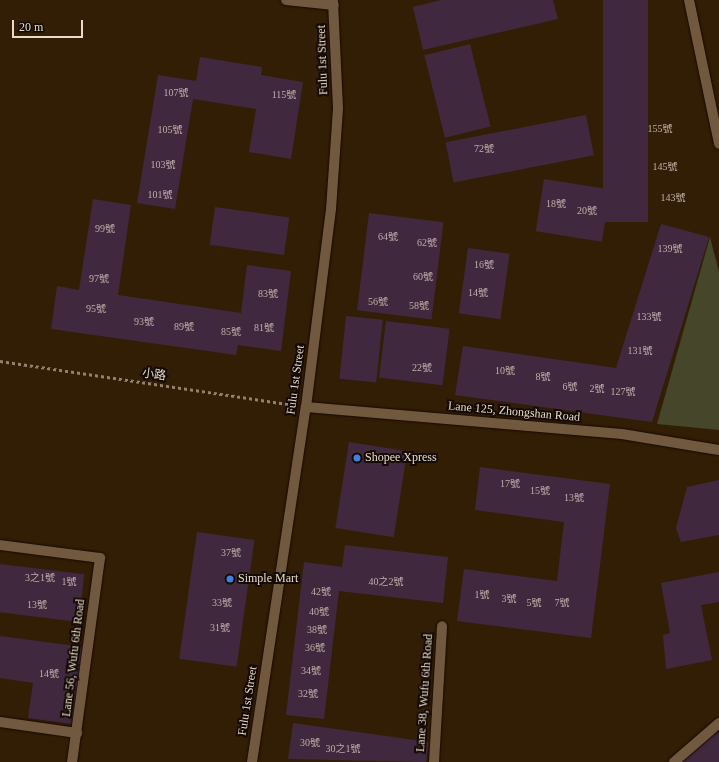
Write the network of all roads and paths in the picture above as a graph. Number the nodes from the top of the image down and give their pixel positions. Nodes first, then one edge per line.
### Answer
1 (286, 0) edge
2 (689, 0) edge
3 (333, 2) edge
4 (719, 144) edge
5 (0, 361) edge
6 (306, 407) junction
7 (719, 450) edge
8 (0, 545) edge
9 (442, 626) dead end
10 (0, 722) edge
11 (719, 724) edge
12 (77, 733) junction
13 (72, 762) edge
14 (252, 762) edge
15 (434, 762) edge
16 (674, 762) edge

1 - 3 street
2 - 4 street
3 - 6 street, Fulu 1st Street
5 - 6 path, 小路
6 - 7 street, Lane 125, Zhongshan Road
6 - 14 street, Fulu 1st Street
8 - 12 street, Lane 56, Wufu 6th Road
9 - 15 street, Lane 38, Wufu 6th Road
10 - 12 street
11 - 16 street
12 - 13 street, Lane 56, Wufu 6th Road

